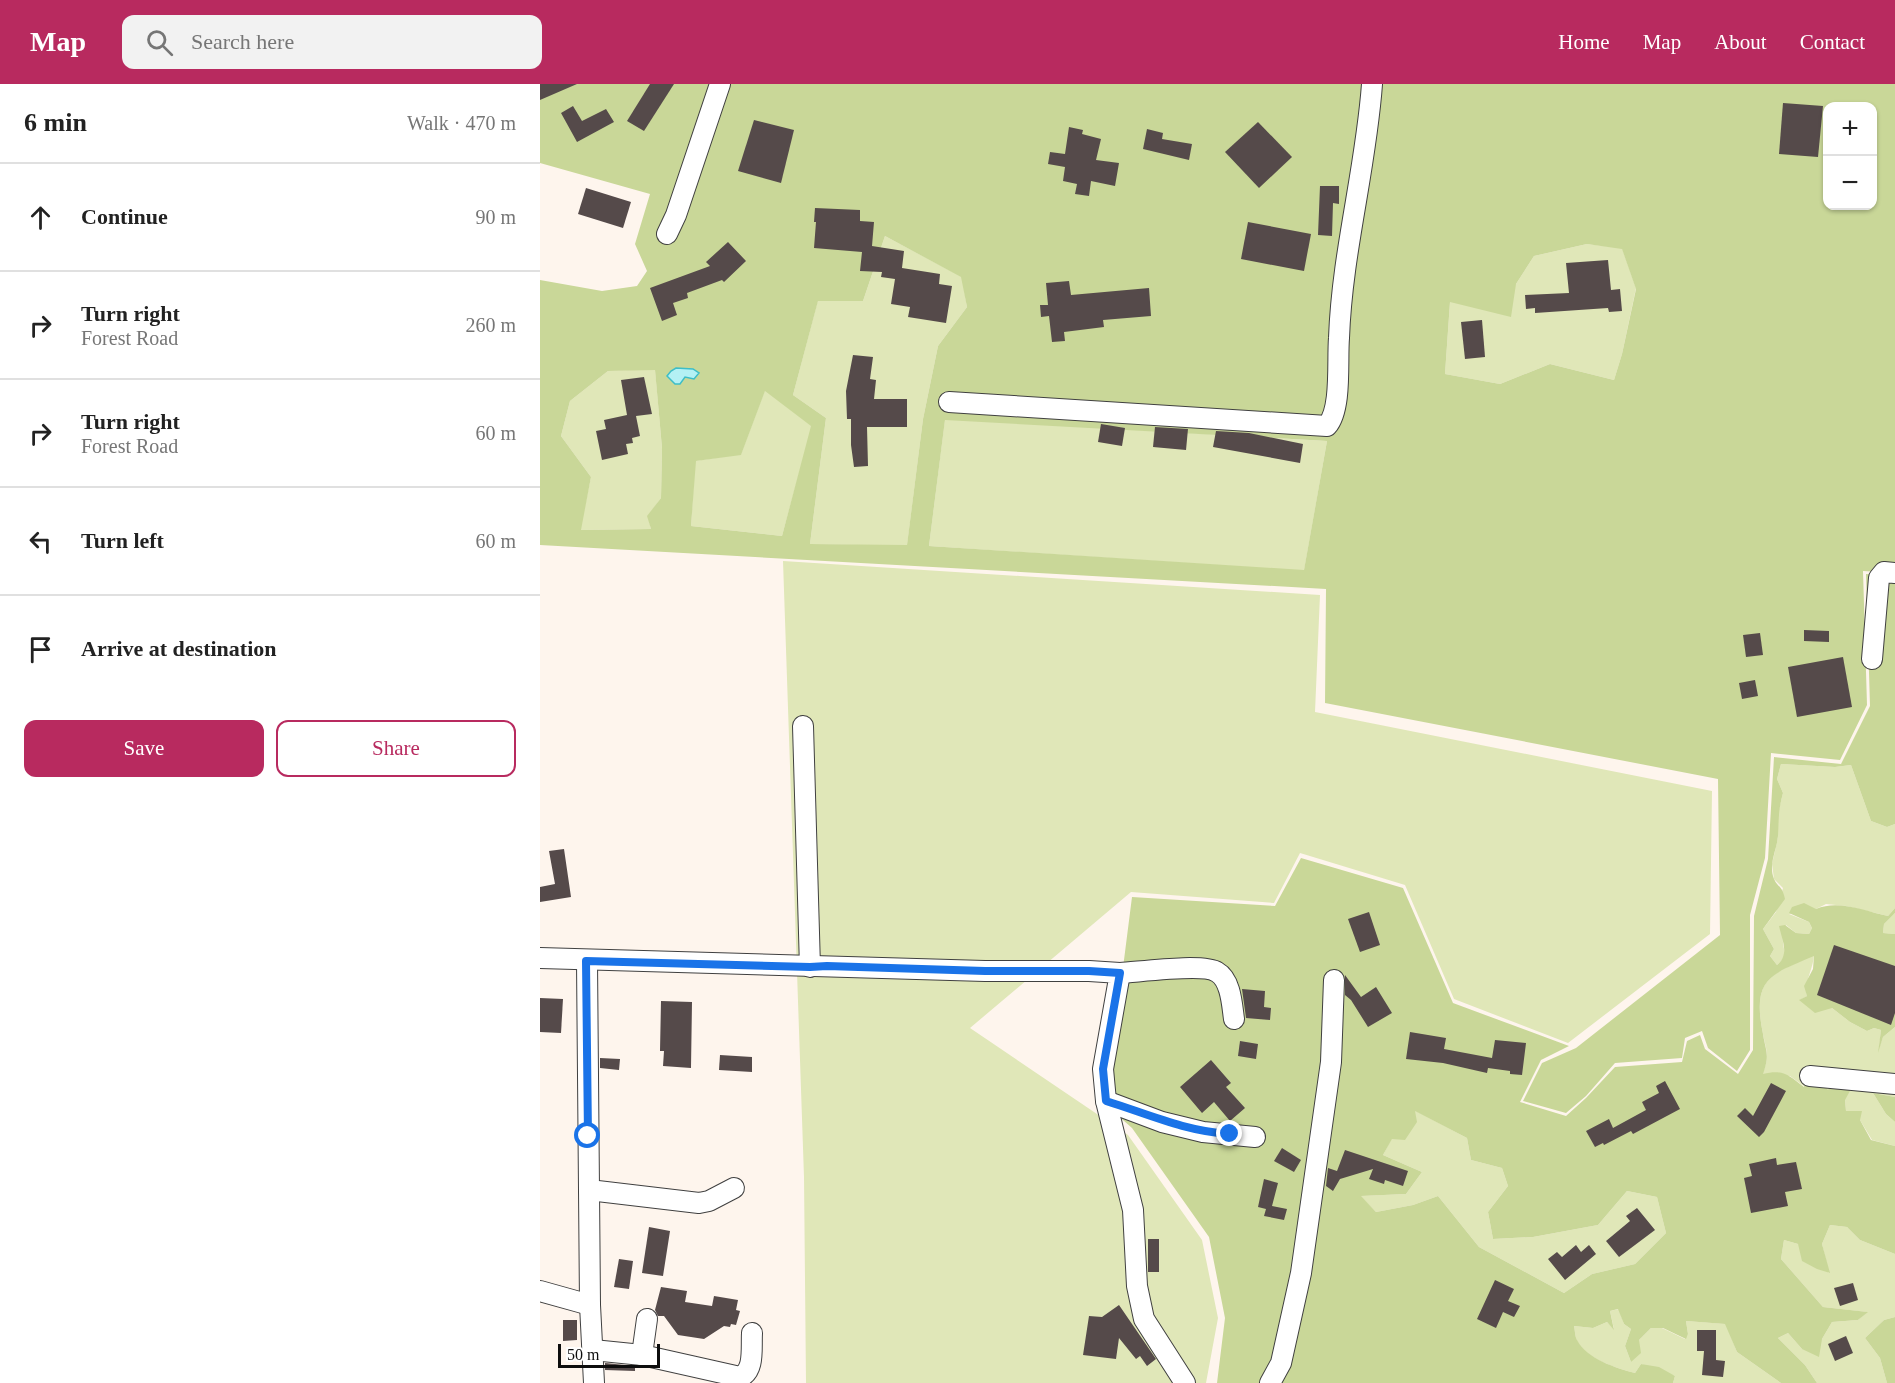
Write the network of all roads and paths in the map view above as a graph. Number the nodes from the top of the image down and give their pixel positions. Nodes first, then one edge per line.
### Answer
1 (720, 84) edge
2 (1372, 84) edge
3 (667, 234) dead end
4 (950, 402) dead end
5 (1895, 573) edge
6 (1872, 659) dead end
7 (803, 726) dead end
8 (540, 958) edge
9 (586, 961) junction
10 (810, 967) junction
11 (1120, 973) junction
12 (1334, 980) dead end
13 (1234, 1019) dead end
14 (1810, 1076) dead end
15 (1895, 1084) edge
16 (1106, 1101) junction
17 (1255, 1137) dead end
18 (734, 1188) dead end
19 (589, 1190) junction
20 (540, 1291) edge
21 (590, 1305) junction
22 (647, 1319) dead end
23 (752, 1334) dead end
24 (593, 1350) junction
25 (642, 1355) junction
26 (594, 1383) edge
27 (1185, 1383) edge
28 (1270, 1383) edge

1 - 3 street
2 - 4 street
5 - 6 street
7 - 10 street
8 - 9 street
9 - 10 street
9 - 19 street
10 - 11 street
11 - 13 street
11 - 16 street
12 - 28 street
14 - 15 street
16 - 17 street
16 - 27 street
18 - 19 street
19 - 21 street
20 - 21 street
21 - 24 street
22 - 25 street
23 - 25 street
24 - 25 street
24 - 26 street

